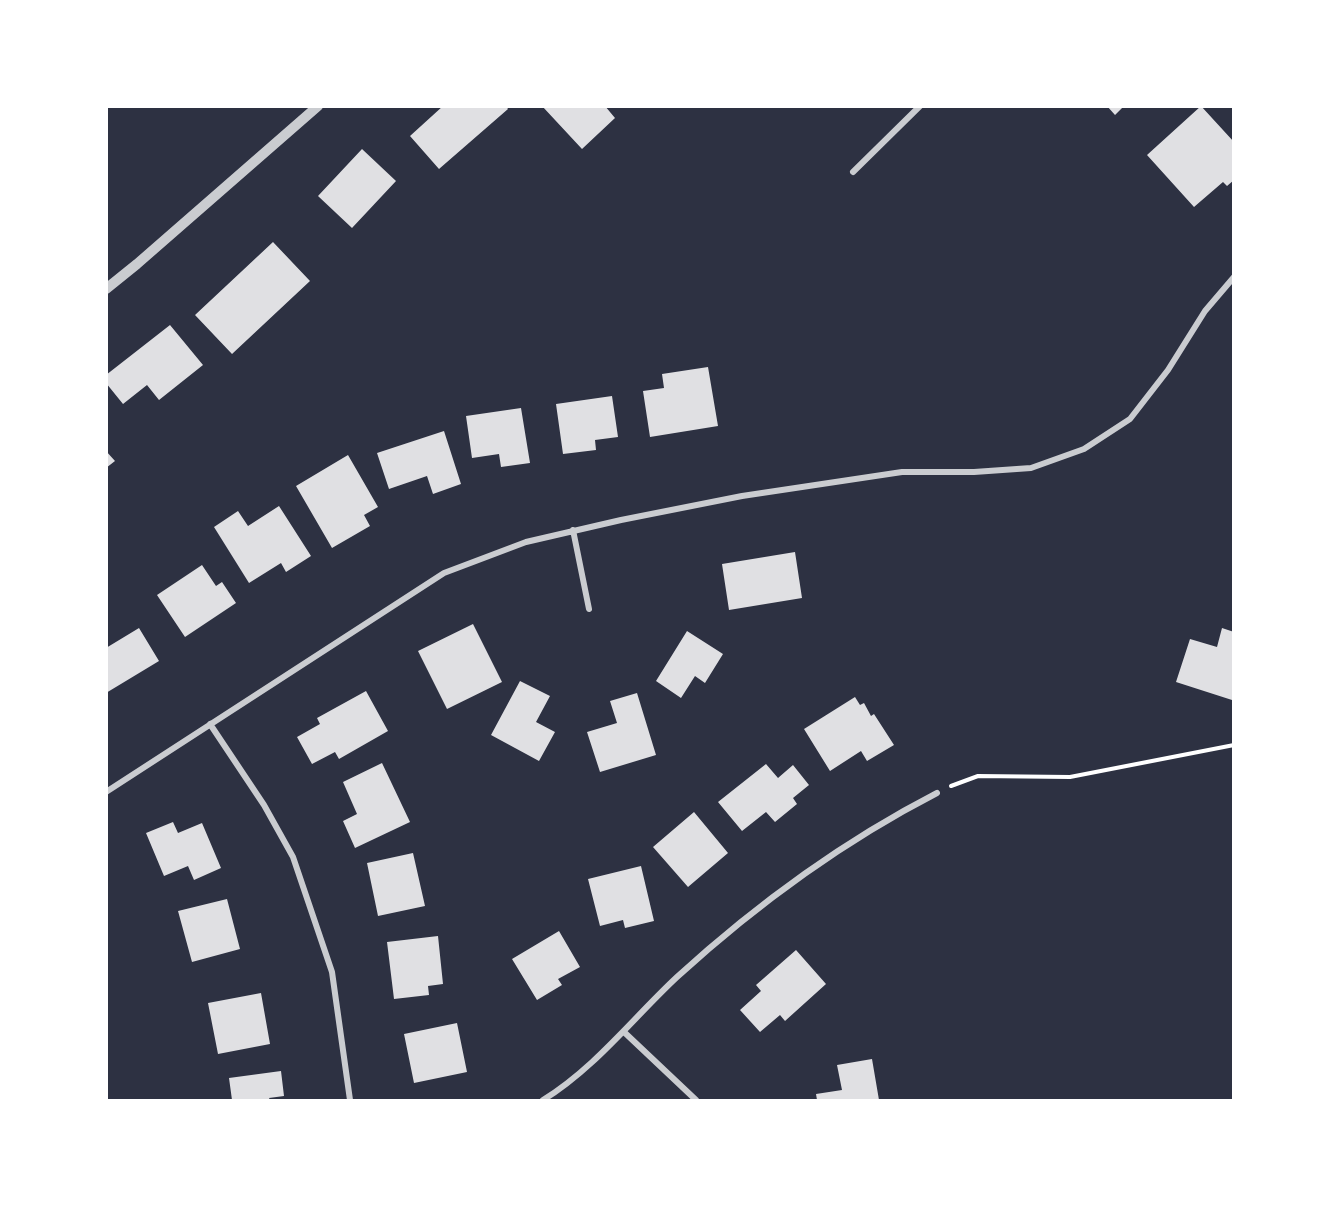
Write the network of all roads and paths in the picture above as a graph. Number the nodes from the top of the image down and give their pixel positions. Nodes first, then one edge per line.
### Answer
1 (318, 106) edge
2 (920, 106) edge
3 (853, 172) dead end
4 (1233, 276) edge
5 (106, 289) edge
6 (573, 530) junction
7 (589, 609) dead end
8 (210, 724) junction
9 (1233, 744) edge
10 (106, 792) edge
11 (937, 792) joint
12 (624, 1032) junction
13 (350, 1101) edge
14 (543, 1101) edge
15 (696, 1101) edge

1 - 5 street
2 - 3 street
4 - 6 street
6 - 7 street
6 - 8 street
8 - 10 street
8 - 13 street
9 - 11 path
11 - 12 street
12 - 14 street
12 - 15 street

